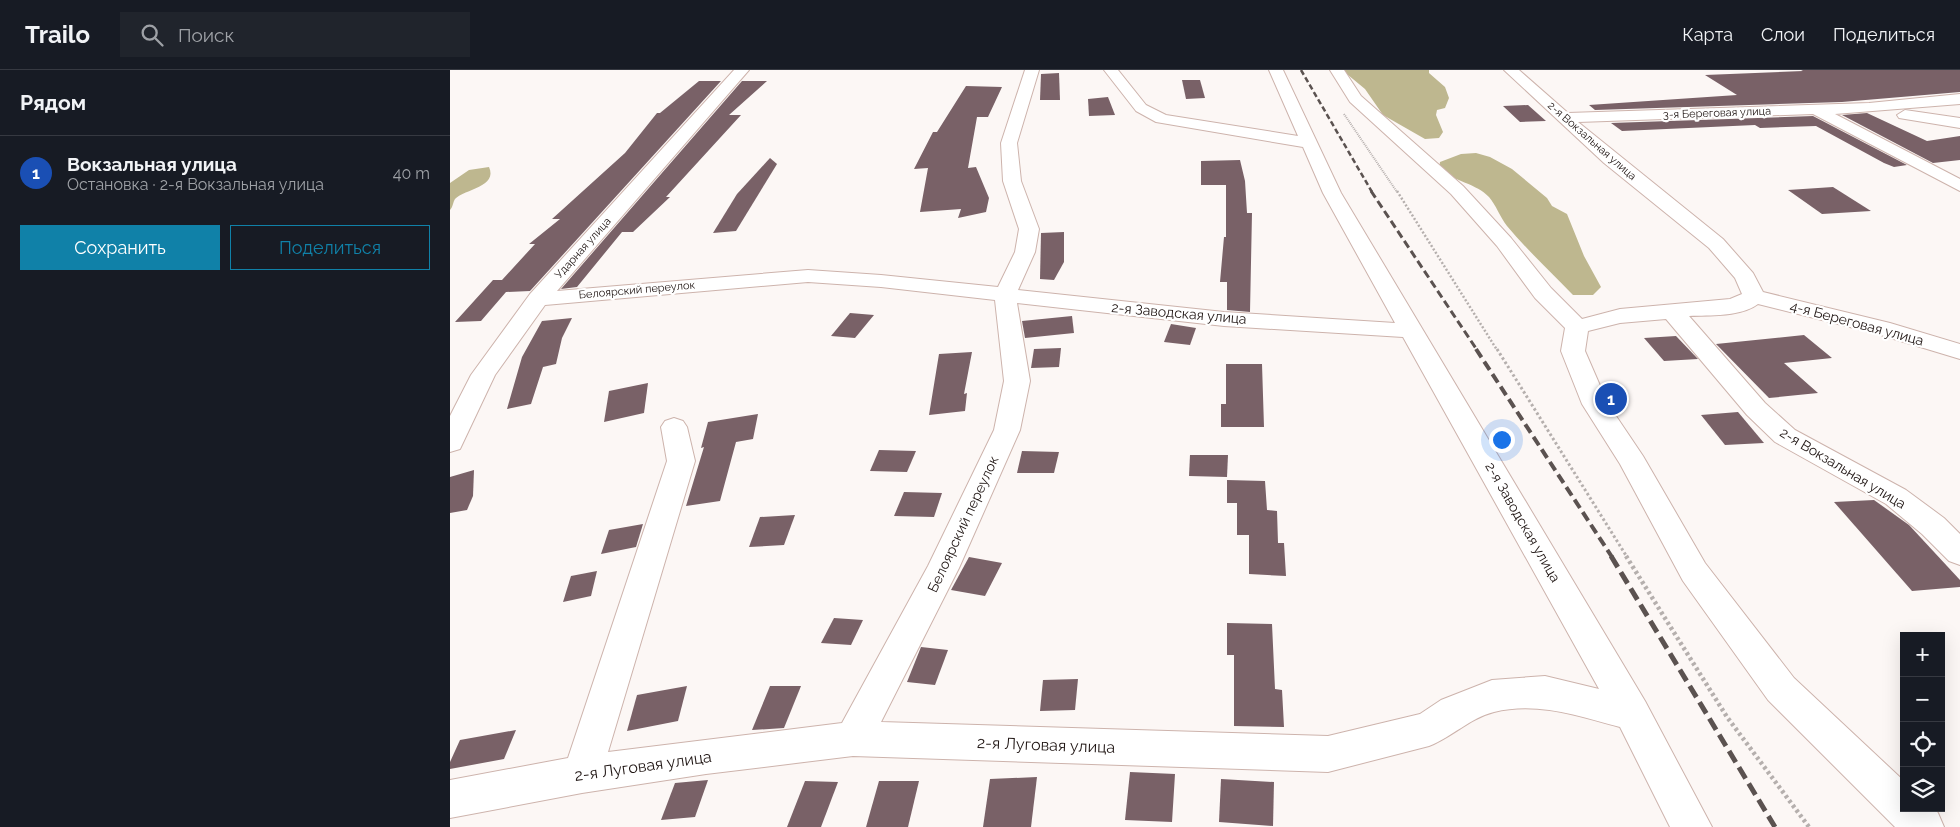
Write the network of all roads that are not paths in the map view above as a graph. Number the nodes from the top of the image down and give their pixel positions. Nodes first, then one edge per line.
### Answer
1 (742, 70) edge
2 (1032, 70) edge
3 (1111, 70) edge
4 (1276, 70) edge
5 (1337, 70) edge
6 (1511, 70) edge
7 (1960, 99) edge
8 (1870, 108) junction
9 (1814, 110) junction
10 (1564, 118) junction
11 (1960, 123) edge
12 (1309, 143) junction
13 (1960, 186) edge
14 (1005, 296) junction
15 (1754, 296) junction
16 (538, 299) junction
17 (1671, 310) junction
18 (1576, 327) junction
19 (1413, 331) junction
20 (1960, 352) edge
21 (674, 428) dead end
22 (450, 443) edge
23 (1960, 553) edge
24 (1632, 713) junction
25 (853, 739) junction
26 (582, 774) junction
27 (450, 799) edge
28 (1900, 804) edge
29 (1908, 812) edge
30 (1692, 827) edge
31 (1924, 827) edge

1 - 16 street, Ударная улица
2 - 14 street
3 - 12 street
4 - 12 street, 2-я Заводская улица
5 - 18 street
6 - 10 street, 2-я Вокзальная улица
7 - 8 street, 3-я Береговая улица
8 - 9 street, 3-я Береговая улица
8 - 11 street, 3-я Береговая улица
9 - 10 street, 3-я Береговая улица
9 - 13 street
10 - 15 street, 2-я Вокзальная улица
12 - 19 street, 2-я Заводская улица
14 - 16 street, Белоярский переулок
14 - 19 street, 2-я Заводская улица
14 - 25 street, Белоярский переулок
15 - 17 street
15 - 20 street, 4-я Береговая улица
16 - 22 street, Ударная улица
17 - 18 street
17 - 23 street, 2-я Вокзальная улица
18 - 28 street
19 - 24 street, 2-я Заводская улица
21 - 26 street
24 - 25 street, 2-я Луговая улица
24 - 30 street, 2-я Заводская улица
25 - 26 street, 2-я Луговая улица
26 - 27 street, 2-я Луговая улица
29 - 31 street

